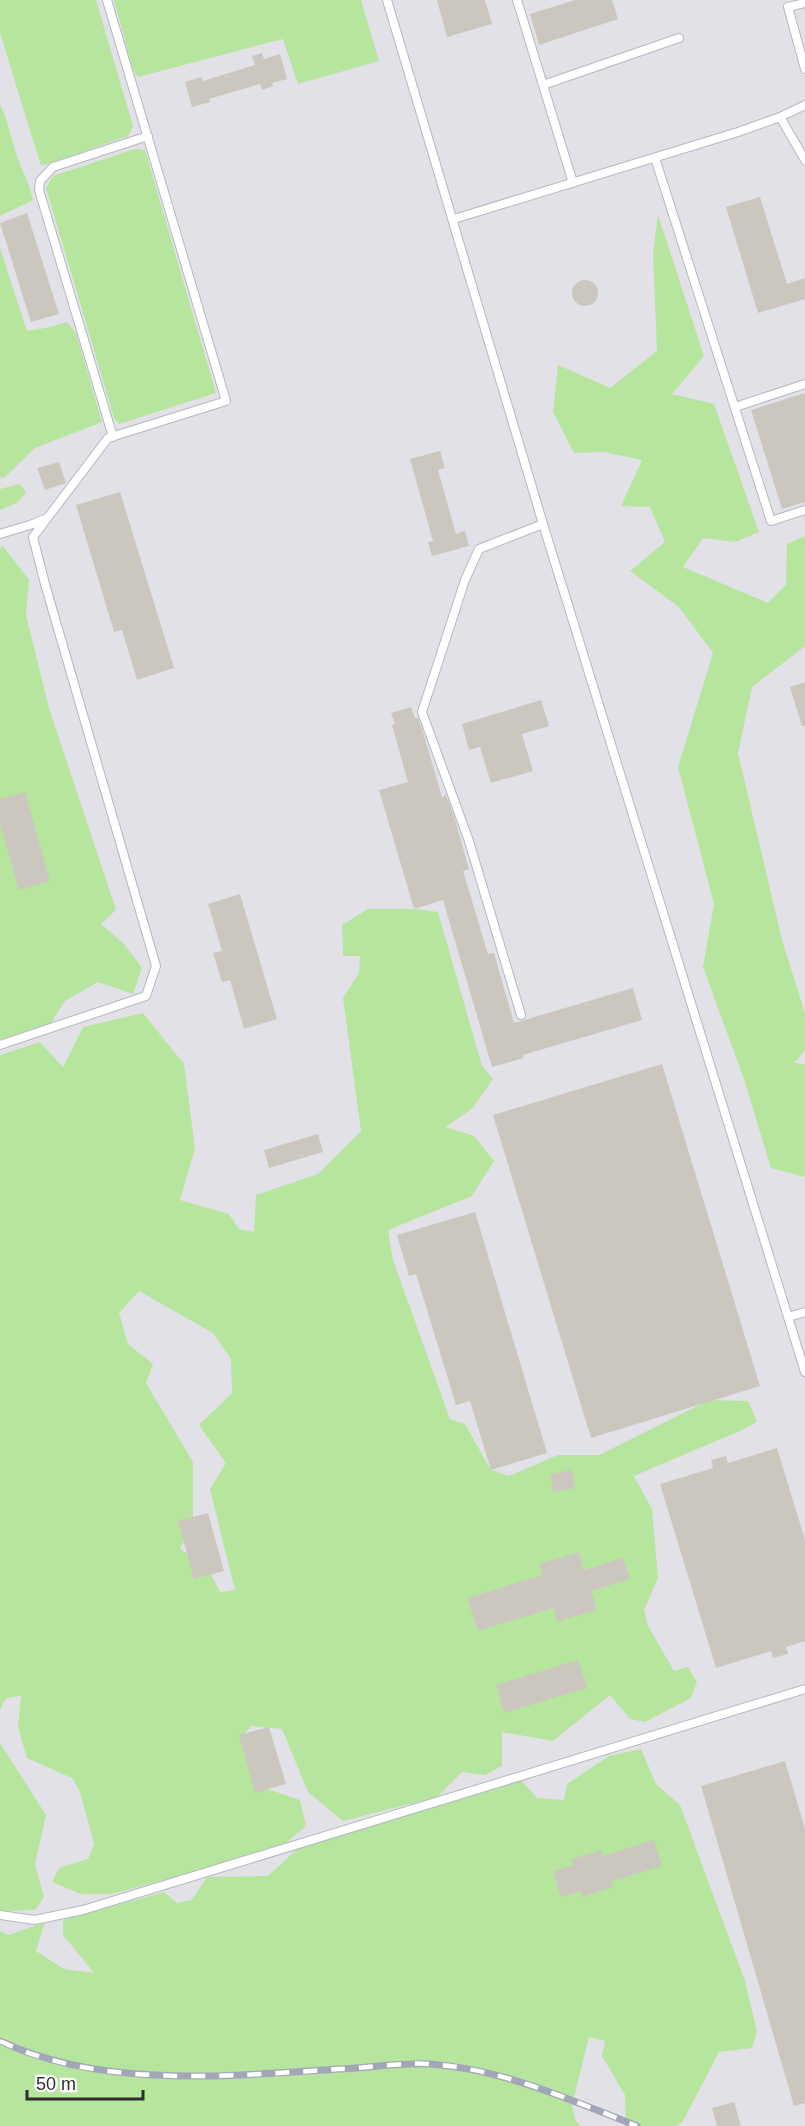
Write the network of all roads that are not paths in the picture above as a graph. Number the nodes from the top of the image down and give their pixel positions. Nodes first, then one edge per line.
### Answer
1 (107, 0) edge
2 (387, 0) edge
3 (517, 0) edge
4 (805, 3) edge
5 (787, 4) edge
6 (679, 38) dead end
7 (805, 69) edge
8 (543, 85) junction
9 (805, 105) edge
10 (780, 117) junction
11 (148, 136) junction
12 (655, 158) junction
13 (805, 160) edge
14 (573, 183) junction
15 (454, 219) junction
16 (805, 384) edge
17 (735, 407) junction
18 (113, 437) junction
19 (805, 510) edge
20 (48, 518) junction
21 (543, 524) junction
22 (0, 534) edge
23 (521, 1015) dead end
24 (0, 1045) edge
25 (805, 1312) edge
26 (788, 1317) junction
27 (805, 1372) edge
28 (805, 1689) edge
29 (0, 1915) edge

1 - 11 lane
2 - 15 lane
3 - 8 lane
4 - 5 lane
5 - 7 lane
6 - 8 lane
8 - 14 lane
9 - 10 lane
10 - 12 lane
10 - 13 lane
11 - 18 lane
11 - 18 lane
12 - 14 lane
12 - 17 lane
14 - 15 lane
15 - 21 lane
16 - 17 lane
17 - 19 lane
18 - 20 lane
20 - 22 lane
20 - 24 lane
21 - 23 lane
21 - 26 lane
25 - 26 lane
26 - 27 lane
28 - 29 lane

